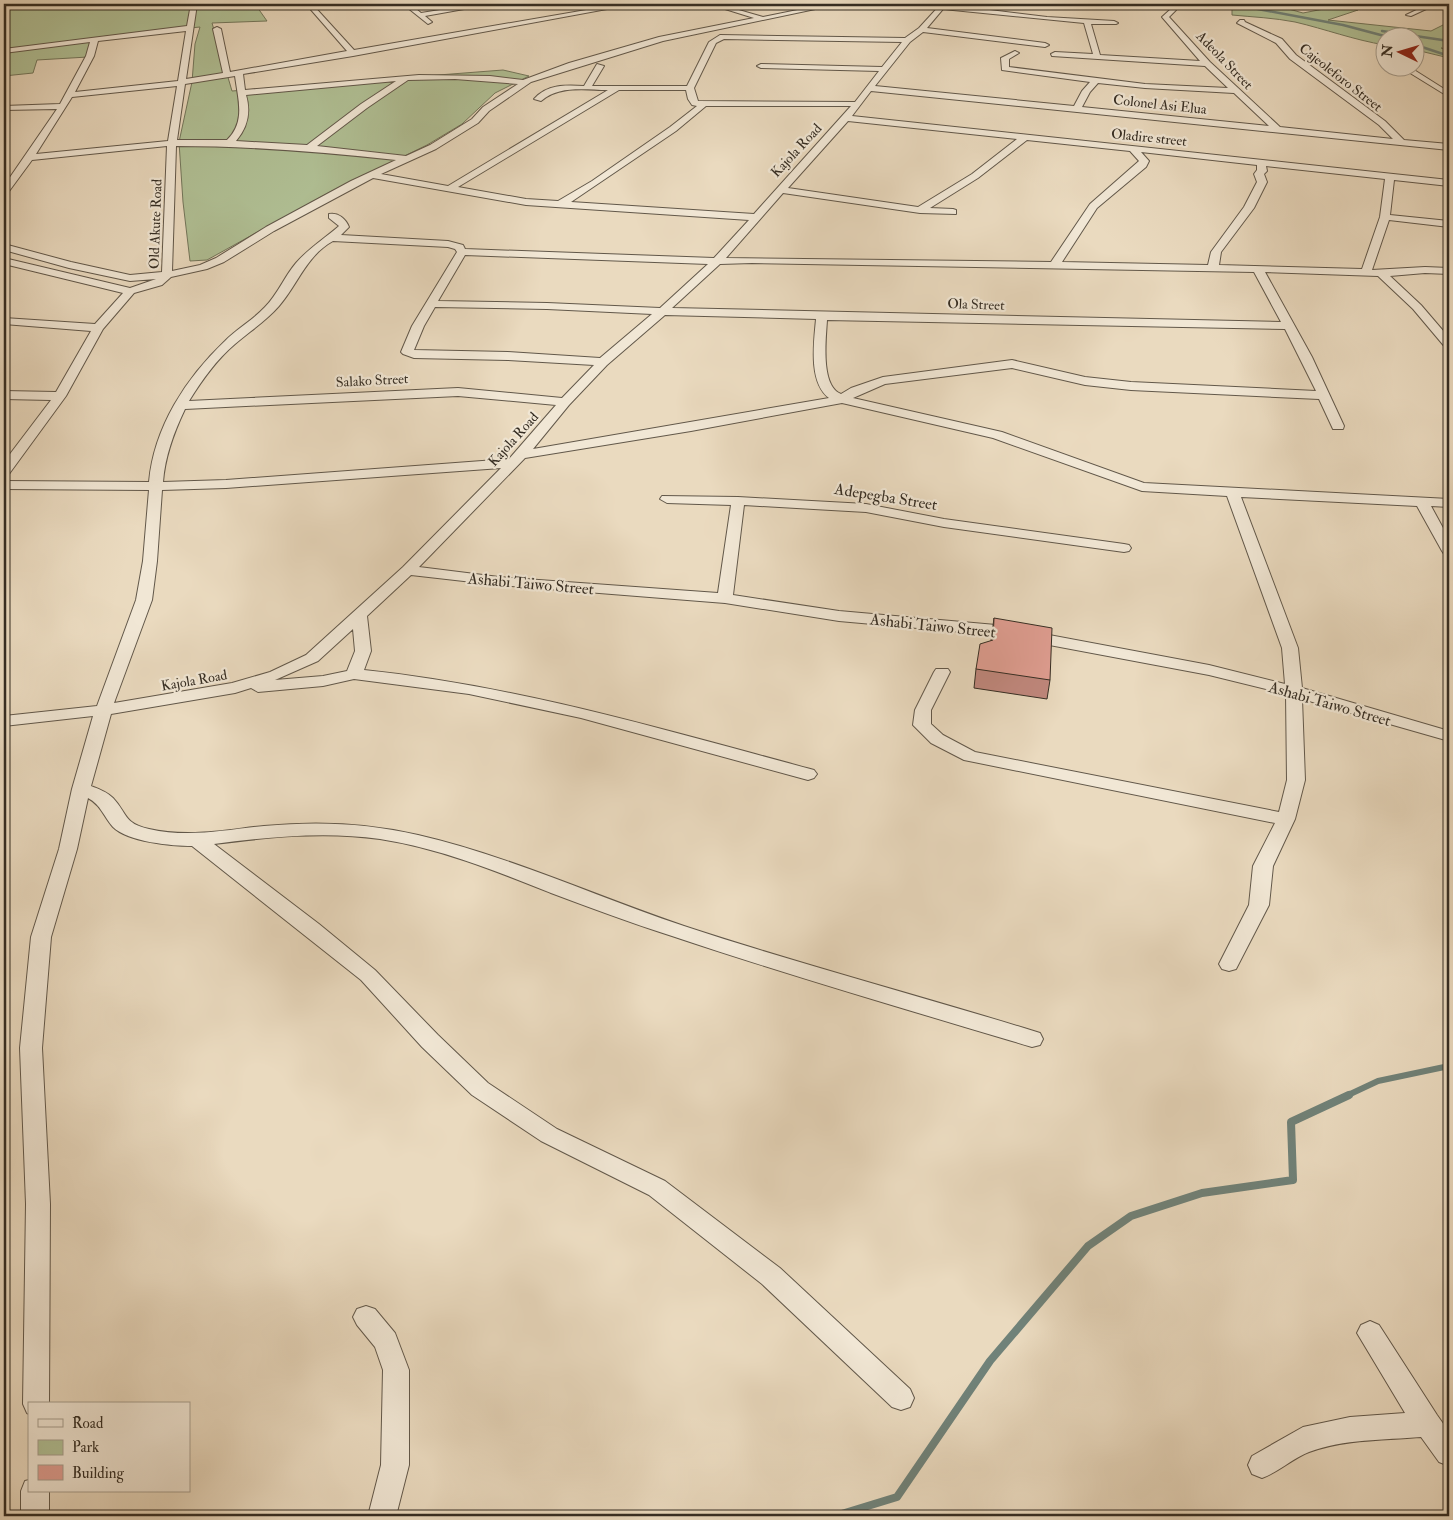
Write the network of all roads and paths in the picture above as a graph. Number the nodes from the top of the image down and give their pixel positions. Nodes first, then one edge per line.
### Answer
1 (194, 4) edge
2 (309, 4) edge
3 (406, 4) edge
4 (489, 4) edge
5 (631, 4) edge
6 (712, 4) edge
7 (833, 4) edge
8 (1434, 4) edge
9 (942, 6) edge
10 (1174, 9) dead end
11 (421, 15) junction
12 (1409, 15) dead end
13 (818, 16) dead end
14 (763, 19) junction
15 (1242, 21) dead end
16 (1088, 22) junction
17 (1114, 23) dead end
18 (190, 28) junction
19 (217, 29) dead end
20 (922, 30) junction
21 (439, 32) junction
22 (94, 39) junction
23 (907, 40) junction
24 (1045, 45) dead end
25 (4, 51) edge
26 (1015, 53) dead end
27 (352, 54) junction
28 (1055, 54) dead end
29 (1097, 56) junction
30 (1207, 64) junction
31 (600, 66) dead end
32 (761, 66) dead end
33 (885, 68) junction
34 (239, 73) junction
35 (227, 75) junction
36 (1423, 78) edge
37 (406, 79) junction
38 (1096, 80) junction
39 (182, 82) junction
40 (524, 82) junction
41 (587, 88) junction
42 (690, 88) junction
43 (868, 88) junction
44 (616, 89) junction
45 (1236, 91) junction
46 (241, 93) junction
47 (1449, 94) edge
48 (70, 95) junction
49 (538, 98) dead end
50 (704, 104) junction
51 (855, 104) junction
52 (64, 106) junction
53 (4, 108) edge
54 (1077, 109) junction
55 (846, 118) junction
56 (1277, 129) junction
57 (1025, 137) junction
58 (1401, 142) junction
59 (172, 143) junction
60 (229, 143) junction
61 (1449, 147) edge
62 (309, 148) junction
63 (1133, 149) junction
64 (27, 158) junction
65 (408, 159) junction
66 (1261, 162) junction
67 (372, 175) junction
68 (1390, 177) junction
69 (1449, 184) edge
70 (449, 189) junction
71 (779, 190) junction
72 (4, 192) edge
73 (559, 205) junction
74 (920, 210) junction
75 (953, 212) dead end
76 (332, 216) dead end
77 (755, 217) junction
78 (1384, 217) junction
79 (1449, 224) edge
80 (331, 238) junction
81 (4, 247) edge
82 (462, 252) junction
83 (4, 261) edge
84 (717, 261) junction
85 (1054, 266) junction
86 (1213, 268) junction
87 (1258, 269) junction
88 (1449, 271) edge
89 (1366, 272) junction
90 (1381, 273) junction
91 (167, 274) junction
92 (130, 291) junction
93 (432, 304) junction
94 (661, 312) junction
95 (822, 316) junction
96 (4, 321) edge
97 (1434, 325) junction
98 (1290, 326) junction
99 (1449, 327) edge
100 (98, 328) junction
101 (1449, 345) edge
102 (603, 362) junction
103 (1323, 394) junction
104 (4, 396) edge
105 (60, 396) junction
106 (842, 399) junction
107 (565, 402) junction
108 (180, 404) junction
109 (1338, 426) dead end
110 (4, 445) edge
111 (21, 446) junction
112 (516, 459) junction
113 (4, 471) edge
114 (4, 485) edge
115 (156, 486) junction
116 (1233, 493) junction
117 (667, 499) dead end
118 (1421, 501) junction
119 (738, 502) junction
120 (1449, 503) edge
121 (1124, 548) dead end
122 (1449, 551) edge
123 (408, 570) junction
124 (725, 598) junction
125 (359, 614) junction
126 (942, 672) dead end
127 (354, 674) junction
128 (235, 688) junction
129 (1294, 691) junction
130 (104, 710) junction
131 (4, 721) edge
132 (1449, 736) edge
133 (808, 774) dead end
134 (81, 789) junction
135 (1286, 819) junction
136 (198, 841) junction
137 (1229, 964) dead end
138 (1032, 1039) dead end
139 (366, 1317) dead end
140 (1370, 1333) dead end
141 (901, 1398) dead end
142 (36, 1402) edge
143 (1427, 1424) junction
144 (1449, 1453) edge
145 (1262, 1465) dead end
146 (35, 1492) edge
147 (35, 1516) edge
148 (382, 1516) edge

1 - 18 street, Old Akute Road
2 - 27 street
3 - 11 street
4 - 11 street
5 - 21 street
6 - 14 street
7 - 13 street
7 - 14 street
8 - 12 street
9 - 16 street
9 - 20 street, Kajola Road
10 - 30 street, Adeola Street
11 - 21 street
14 - 40 street
15 - 58 street, Cajeoleforo Street
16 - 17 street
16 - 29 street
18 - 22 street
18 - 39 street, Old Akute Road
19 - 35 street
20 - 23 street, Kajola Road
20 - 24 street
21 - 27 street
22 - 25 street
22 - 48 street
23 - 33 street, Kajola Road
23 - 42 street
26 - 38 street
27 - 34 street
28 - 29 street
29 - 30 street
30 - 45 street, Adeola Street
31 - 41 street
32 - 33 street
33 - 43 street, Kajola Road
34 - 35 street
34 - 46 street
35 - 39 street
36 - 47 street
37 - 40 street
37 - 46 street
37 - 62 street
38 - 45 street
38 - 54 street
39 - 48 street
39 - 59 street, Old Akute Road
40 - 65 street
41 - 44 street
41 - 49 street
42 - 44 street
42 - 50 street
43 - 51 street, Kajola Road
43 - 54 street, Colonel Asi Elua
44 - 70 street
45 - 56 street, Adeola Street
46 - 60 street
48 - 52 street
50 - 51 street
50 - 73 street
51 - 55 street, Kajola Road
52 - 53 street
52 - 64 street
54 - 56 street, Colonel Asi Elua
55 - 57 street, Oladire street
55 - 71 street, Kajola Road
56 - 58 street, Colonel Asi Elua
57 - 63 street, Oladire street
57 - 74 street
58 - 61 street, Colonel Asi Elua
59 - 60 street
59 - 64 street
59 - 91 street, Old Akute Road
60 - 62 street
62 - 65 street
63 - 66 street, Oladire street
63 - 85 street
64 - 72 street
65 - 67 street
66 - 68 street, Oladire street
66 - 86 street
67 - 70 street
67 - 91 street
68 - 69 street, Oladire street
68 - 78 street
70 - 73 street
71 - 74 street
71 - 77 street, Kajola Road
73 - 77 street
74 - 75 street
76 - 80 street
77 - 84 street, Kajola Road
78 - 79 street
78 - 89 street
80 - 82 street
80 - 108 street
81 - 91 street
82 - 84 street
82 - 93 street
83 - 92 street
84 - 85 street
84 - 94 street, Kajola Road
85 - 86 street
86 - 87 street
87 - 89 street
87 - 98 street
88 - 90 street
89 - 90 street
90 - 97 street
91 - 92 street, Old Akute Road
92 - 100 street
93 - 94 street, Ola Street
93 - 102 street
94 - 95 street, Ola Street
94 - 102 street, Kajola Road
95 - 98 street, Ola Street
95 - 106 street
96 - 100 street
97 - 99 street
97 - 101 street
98 - 103 street
100 - 105 street
102 - 107 street, Kajola Road
103 - 106 street
103 - 109 street
104 - 105 street
105 - 111 street
106 - 112 street
106 - 116 street
107 - 108 street, Salako Street
107 - 112 street, Kajola Road
108 - 115 street
110 - 111 street
111 - 113 street
112 - 115 street
112 - 123 street, Kajola Road
114 - 115 street
115 - 130 street
116 - 118 street
116 - 129 street
117 - 119 street, Adepegba Street
118 - 120 street
118 - 122 street
119 - 121 street, Adepegba Street
119 - 124 street
123 - 124 street, Ashabi Taiwo Street
123 - 125 street, Kajola Road
124 - 129 street, Ashabi Taiwo Street
125 - 127 street
125 - 128 street, Kajola Road
126 - 135 street
127 - 128 street
127 - 133 street
128 - 130 street, Kajola Road
129 - 132 street, Ashabi Taiwo Street
129 - 135 street
130 - 131 street, Kajola Road
130 - 134 street
134 - 136 street
134 - 142 street
135 - 137 street
136 - 138 street
136 - 141 street
139 - 148 street
140 - 143 street
143 - 144 street
143 - 145 street
146 - 147 street

